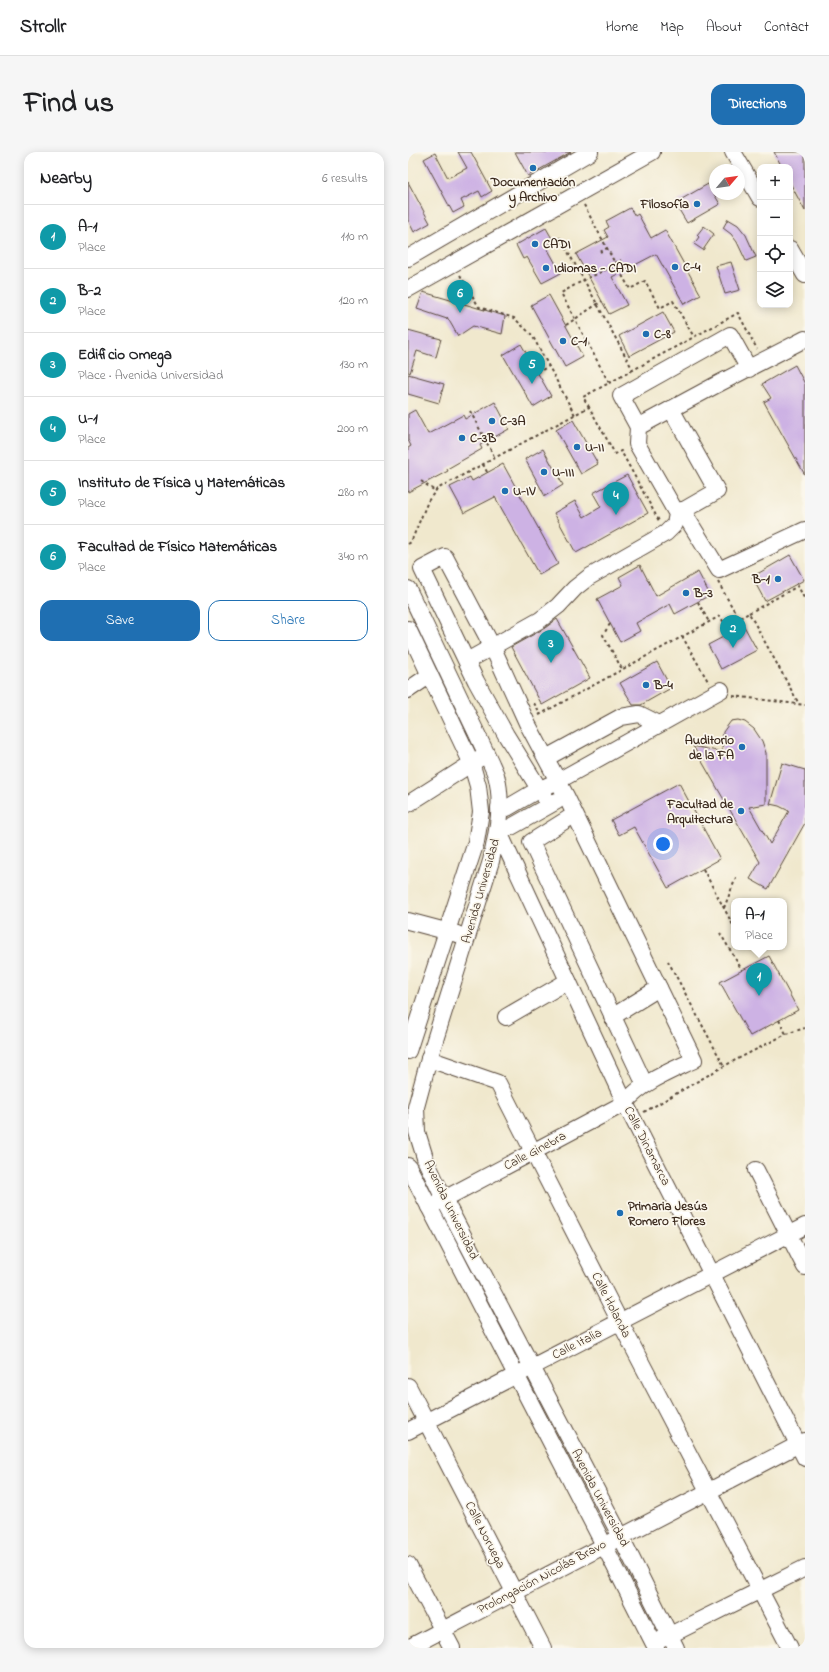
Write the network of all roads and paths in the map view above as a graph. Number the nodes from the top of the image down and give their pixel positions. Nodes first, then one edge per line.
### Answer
1 (590, 152) edge
2 (652, 152) edge
3 (734, 152) edge
4 (577, 193) junction
5 (757, 193) edge
6 (554, 242) dead end
7 (607, 248) junction
8 (600, 252) dead end
9 (793, 255) edge
10 (408, 258) edge
11 (621, 260) dead end
12 (453, 263) junction
13 (616, 264) junction
14 (805, 275) edge
15 (584, 280) junction
16 (408, 289) edge
17 (602, 301) dead end
18 (597, 304) junction
19 (575, 319) junction
20 (566, 325) dead end
21 (694, 337) junction
22 (805, 339) edge
23 (759, 354) dead end
24 (549, 366) junction
25 (748, 369) junction
26 (633, 370) junction
27 (537, 373) dead end
28 (610, 383) junction
29 (589, 407) junction
30 (671, 409) junction
31 (470, 411) dead end
32 (575, 415) junction
33 (638, 427) junction
34 (495, 458) junction
35 (483, 464) junction
36 (487, 472) dead end
37 (421, 482) dead end
38 (435, 491) junction
39 (679, 512) junction
40 (805, 530) edge
41 (666, 532) junction
42 (408, 544) edge
43 (415, 572) edge
44 (717, 580) dead end
45 (408, 589) edge
46 (805, 600) edge
47 (698, 602) dead end
48 (749, 613) junction
49 (739, 619) junction
50 (709, 622) junction
51 (610, 624) dead end
52 (726, 626) junction
53 (408, 629) edge
54 (730, 634) dead end
55 (682, 636) junction
56 (492, 646) junction
57 (467, 662) junction
58 (622, 669) junction
59 (430, 675) junction
60 (408, 690) edge
61 (717, 692) junction
62 (799, 704) junction
63 (805, 705) edge
64 (531, 720) junction
65 (659, 724) junction
66 (506, 735) junction
67 (487, 755) junction
68 (546, 758) junction
69 (472, 762) junction
70 (558, 781) junction
71 (540, 790) junction
72 (566, 796) junction
73 (408, 804) edge
74 (549, 805) junction
75 (499, 808) junction
76 (574, 815) junction
77 (498, 830) junction
78 (703, 868) dead end
79 (737, 875) dead end
80 (724, 908) junction
81 (408, 921) edge
82 (731, 922) edge
83 (446, 931) junction
84 (720, 933) dead end
85 (468, 938) junction
86 (668, 961) dead end
87 (742, 970) dead end
88 (568, 981) junction
89 (659, 988) junction
90 (506, 1017) dead end
91 (612, 1017) junction
92 (779, 1020) dead end
93 (805, 1028) edge
94 (786, 1034) junction
95 (408, 1051) edge
96 (429, 1060) junction
97 (724, 1066) junction
98 (645, 1085) junction
99 (628, 1100) junction
100 (533, 1152) junction
101 (408, 1166) edge
102 (756, 1170) dead end
103 (444, 1199) junction
104 (429, 1206) junction
105 (805, 1226) edge
106 (789, 1234) junction
107 (805, 1267) edge
108 (713, 1274) junction
109 (620, 1322) junction
110 (532, 1367) junction
111 (516, 1376) junction
112 (408, 1386) edge
113 (427, 1422) junction
114 (408, 1431) edge
115 (803, 1448) edge
116 (709, 1491) junction
117 (620, 1537) junction
118 (604, 1545) junction
119 (408, 1565) edge
120 (805, 1568) edge
121 (760, 1591) junction
122 (514, 1592) junction
123 (443, 1629) junction
124 (673, 1642) edge
125 (651, 1646) edge
126 (408, 1648) edge
127 (452, 1648) edge
128 (543, 1648) edge
129 (790, 1648) edge

1 - 10 street
2 - 4 street
3 - 5 street
4 - 7 path
4 - 12 street
6 - 15 path
7 - 8 path
7 - 13 path
9 - 14 street
11 - 13 path
12 - 16 street
12 - 24 path
13 - 15 path
13 - 21 path
15 - 18 path
15 - 19 path
17 - 18 path
18 - 19 path
18 - 26 path
19 - 20 path
19 - 28 path
21 - 23 path
21 - 26 path
22 - 25 street
24 - 27 path
24 - 32 path
25 - 30 street
25 - 33 street
26 - 28 path
28 - 29 path
29 - 32 path
29 - 41 path
30 - 33 street
30 - 39 street
31 - 34 path
32 - 34 path
33 - 39 street
34 - 35 path
35 - 36 path
35 - 38 path
37 - 38 path
38 - 42 path
39 - 40 street
39 - 41 street
41 - 56 street
43 - 56 street
43 - 57 street
44 - 49 path
45 - 67 street, Avenida Universidad
46 - 48 path
47 - 50 path
48 - 49 path
48 - 62 path
49 - 52 path
50 - 52 path
50 - 55 path
51 - 58 path
52 - 54 path
53 - 59 street, Avenida Universidad
55 - 58 path
55 - 61 path
56 - 57 street
56 - 64 street
57 - 66 street
58 - 64 path
59 - 60 street
59 - 69 street, Avenida Universidad
61 - 62 path
61 - 65 street
62 - 63 path
64 - 66 street
64 - 68 street
65 - 68 street
65 - 70 street
66 - 71 street
67 - 69 street
67 - 75 street, Avenida Universidad
68 - 70 street
69 - 73 street
69 - 83 street, Avenida Universidad
70 - 71 street
70 - 72 street
71 - 74 street
71 - 75 street
72 - 74 street
72 - 76 street
74 - 77 street
75 - 77 street, Avenida Universidad
76 - 89 street
76 - 91 street
77 - 85 street, Avenida Universidad
77 - 88 street, Calle Dinamarca
78 - 80 path
79 - 80 path
80 - 82 path
81 - 83 street
83 - 85 street
83 - 95 street, Avenida Universidad
84 - 87 path
85 - 96 street, Avenida Universidad
86 - 97 path
88 - 90 street
88 - 99 street, Calle Dinamarca
89 - 91 street
89 - 98 street, Calle Ginebra
91 - 98 street
92 - 94 path
93 - 94 path
94 - 97 path
96 - 100 street, Calle Holanda
96 - 103 street, Avenida Universidad
97 - 99 path
98 - 99 street, Calle Ginebra
99 - 100 street, Calle Ginebra
99 - 108 street, Calle Dinamarca
100 - 103 street, Calle Ginebra
100 - 109 street, Calle Holanda
101 - 104 street, Avenida Universidad
102 - 106 street
103 - 104 street, Calle Ginebra
103 - 110 street, Avenida Universidad
104 - 111 street, Avenida Universidad
105 - 106 street, Calle Italia
106 - 107 street
106 - 108 street, Calle Italia
108 - 109 street, Calle Italia
108 - 115 street, Calle Dinamarca
109 - 110 street, Calle Italia
109 - 116 street, Calle Holanda
110 - 111 street, Calle Italia
110 - 117 street, Avenida Universidad
111 - 113 street, Calle Italia
111 - 118 street, Avenida Universidad
112 - 113 street, Calle Noruega
113 - 114 street, Calle Italia
113 - 122 street, Calle Noruega
115 - 116 street, Prolongación Nicolás Bravo
116 - 117 street, Prolongación Nicolás Bravo
116 - 121 street, Calle Holanda
117 - 118 street, Prolongación Nicolás Bravo
117 - 124 street, Avenida Universidad
118 - 122 street, Prolongación Nicolás Bravo
118 - 125 street, Avenida Universidad
119 - 123 street
120 - 121 street
121 - 124 street
121 - 129 street, Calle Holanda
122 - 123 street, Prolongación Nicolás Bravo
122 - 128 street, Calle Noruega
123 - 126 street, Prolongación Nicolás Bravo
123 - 127 street
124 - 125 street

